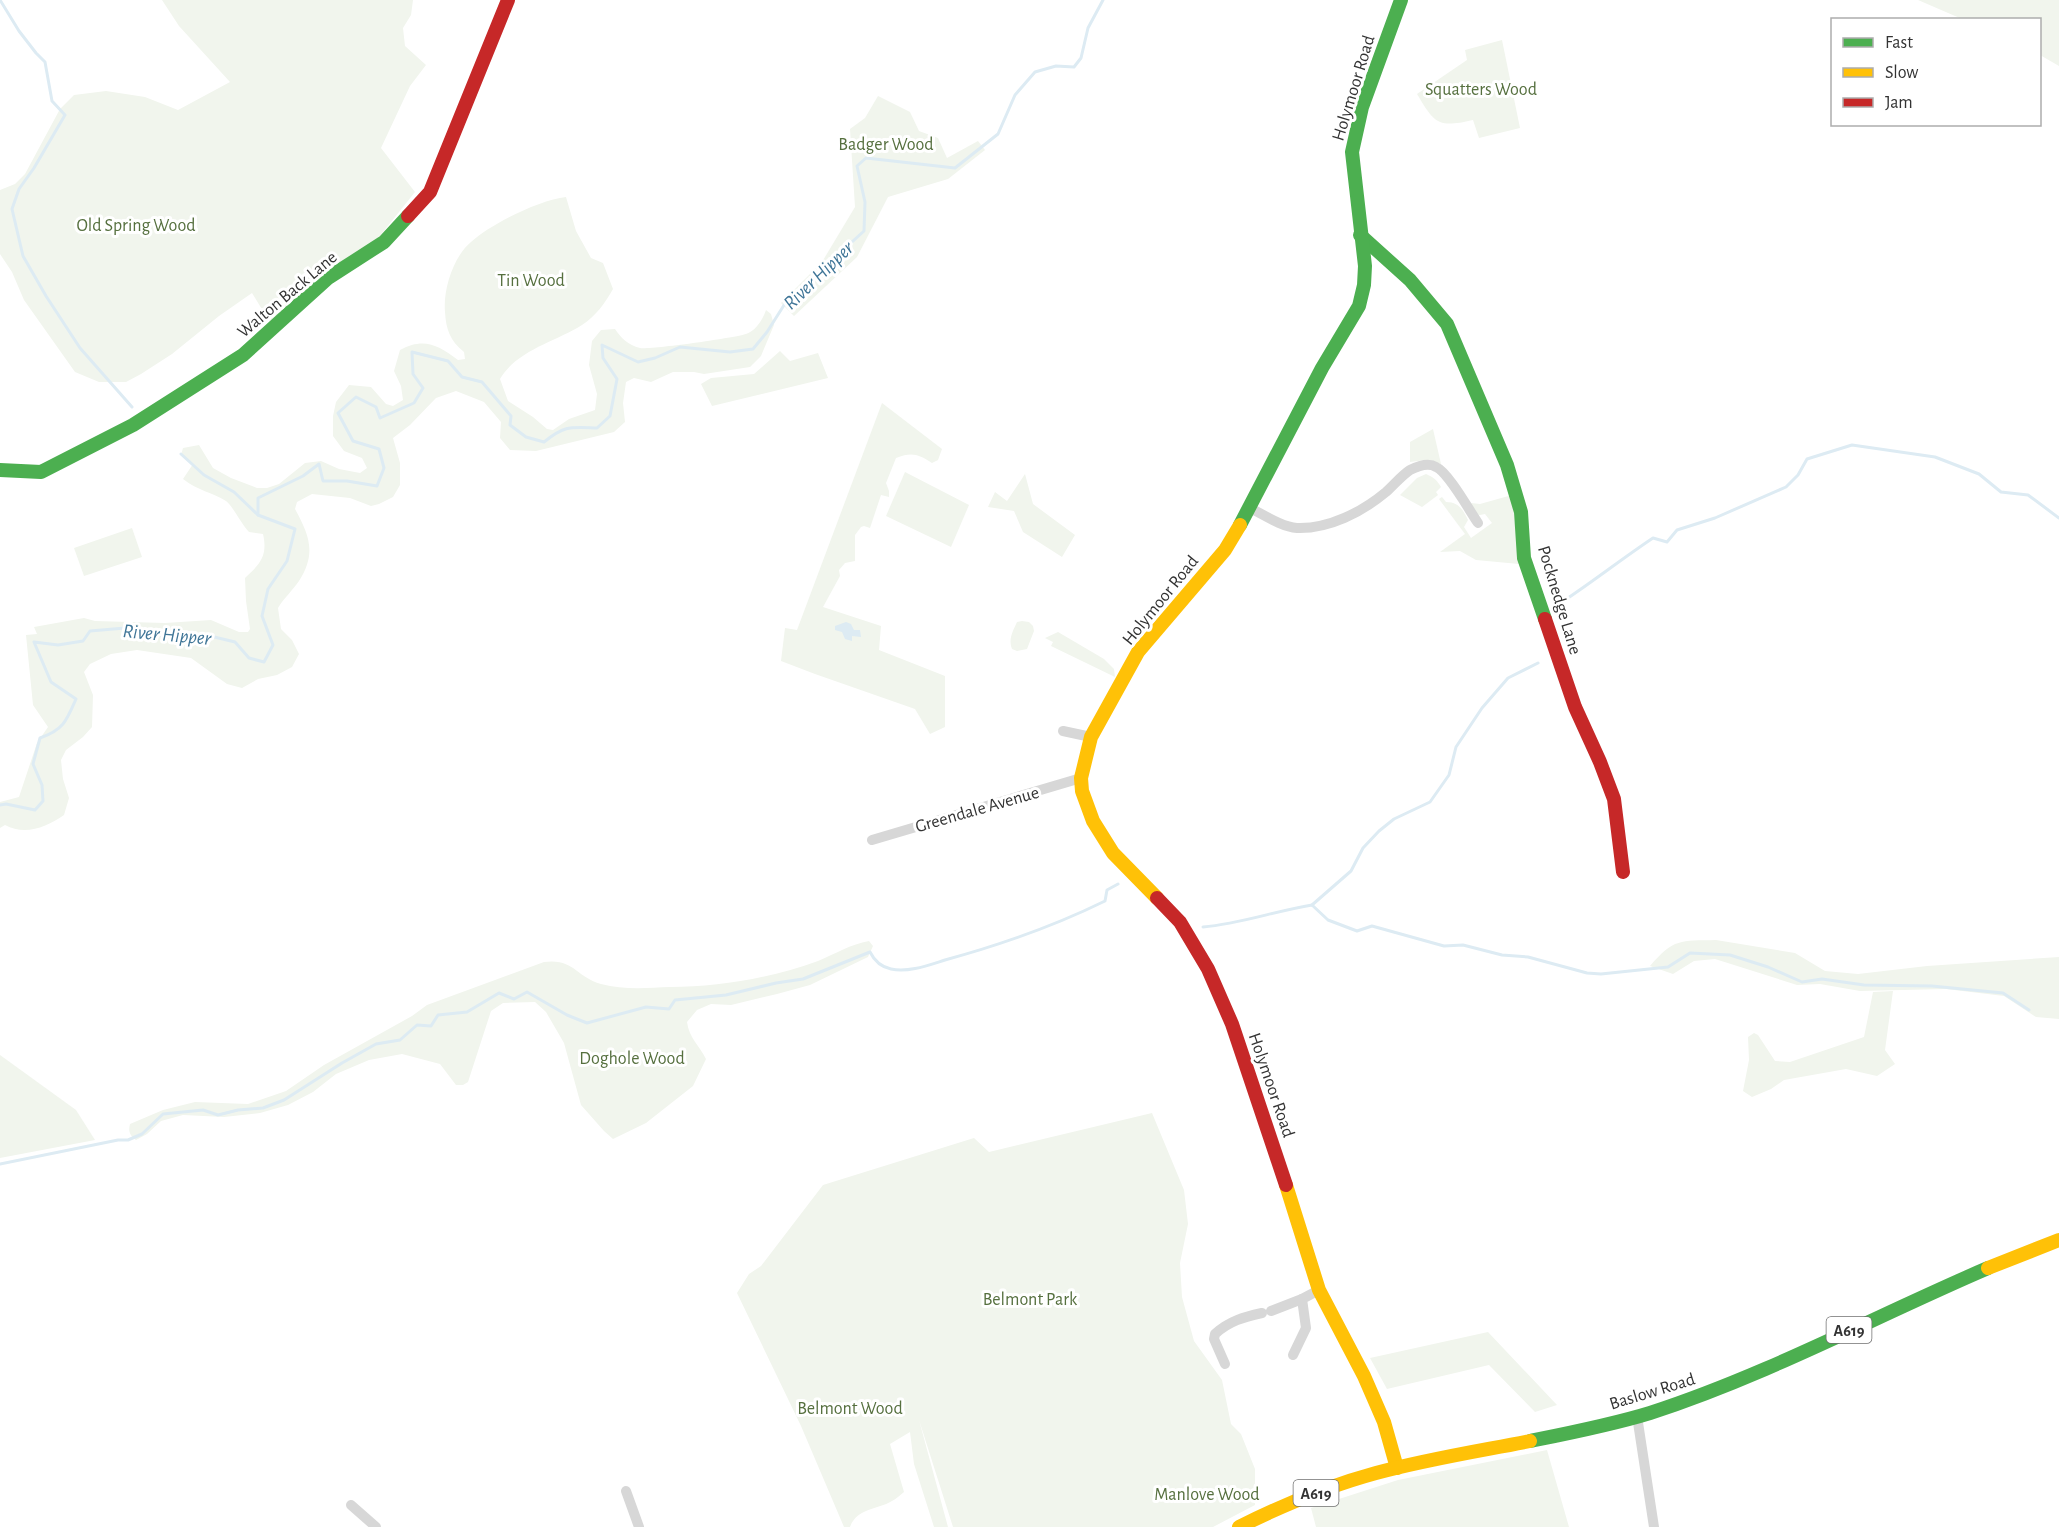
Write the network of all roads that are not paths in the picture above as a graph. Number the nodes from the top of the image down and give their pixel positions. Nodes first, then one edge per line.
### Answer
1 (508, 0) edge
2 (1401, 0) edge
3 (1360, 234) junction
4 (0, 470) edge
5 (1251, 508) junction
6 (1478, 523) dead end
7 (1063, 731) dead end
8 (1091, 737) junction
9 (1081, 778) junction
10 (872, 840) dead end
11 (1623, 872) dead end
12 (2059, 1240) edge
13 (1319, 1290) junction
14 (1302, 1299) junction
15 (1293, 1355) dead end
16 (1225, 1364) dead end
17 (1637, 1416) junction
18 (1396, 1468) junction
19 (626, 1491) dead end
20 (351, 1505) dead end
21 (376, 1527) edge
22 (639, 1527) edge
23 (1239, 1527) edge
24 (1654, 1527) edge

1 - 4 main road, Walton Back Lane
2 - 3 main road, Holymoor Road
3 - 5 main road, Holymoor Road
3 - 11 main road, Pocknedge Lane
5 - 6 street
5 - 8 main road, Holymoor Road
7 - 8 street
8 - 9 main road, Holymoor Road
9 - 10 street, Greendale Avenue
9 - 13 main road, Holymoor Road
12 - 17 main road, Baslow Road / A619
13 - 14 street
13 - 18 main road, Holymoor Road
14 - 15 street
14 - 16 street
17 - 18 main road, Baslow Road / A619
17 - 24 street
18 - 23 main road, Baslow Road / A619
19 - 22 street
20 - 21 street

